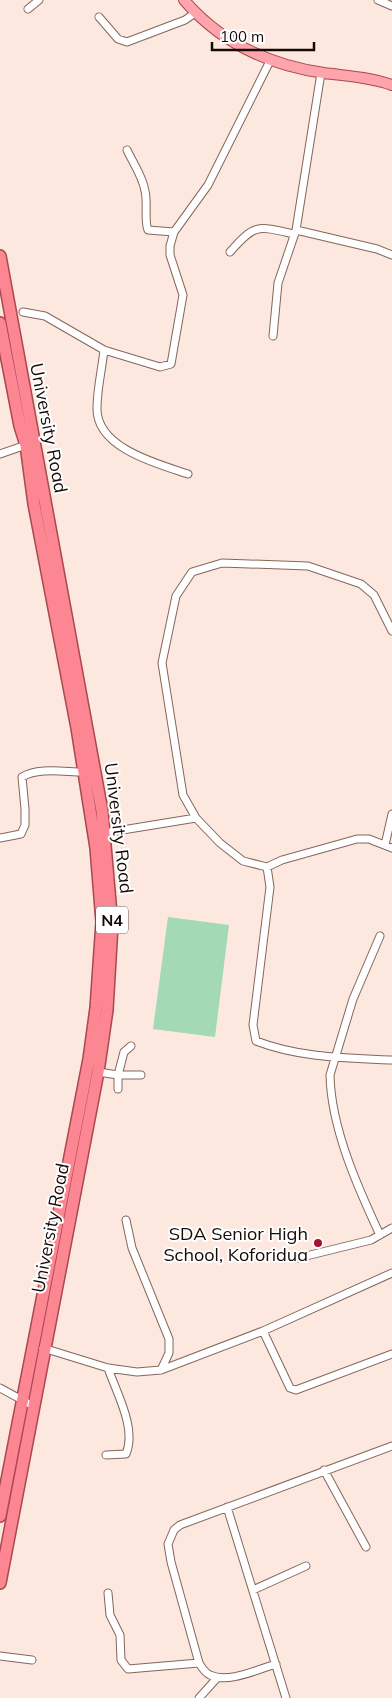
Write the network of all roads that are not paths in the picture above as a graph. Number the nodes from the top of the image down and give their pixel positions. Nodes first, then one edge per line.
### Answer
1 (39, 0) edge
2 (184, 0) edge
3 (378, 0) edge
4 (392, 6) edge
5 (28, 10) dead end
6 (195, 13) junction
7 (99, 17) dead end
8 (270, 61) junction
9 (321, 73) junction
10 (392, 85) edge
11 (127, 150) dead end
12 (174, 232) junction
13 (295, 232) junction
14 (230, 252) dead end
15 (392, 254) edge
16 (0, 256) edge
17 (23, 312) dead end
18 (0, 323) edge
19 (273, 336) dead end
20 (104, 350) junction
21 (26, 445) junction
22 (0, 454) edge
23 (188, 474) dead end
24 (392, 631) edge
25 (82, 727) junction
26 (83, 772) junction
27 (392, 814) edge
28 (196, 818) junction
29 (104, 833) junction
30 (0, 838) edge
31 (388, 846) edge
32 (267, 867) junction
33 (380, 936) dead end
34 (130, 1046) dead end
35 (336, 1058) junction
36 (392, 1060) edge
37 (98, 1072) junction
38 (118, 1075) junction
39 (141, 1075) dead end
40 (118, 1089) dead end
41 (126, 1220) dead end
42 (392, 1228) edge
43 (380, 1235) junction
44 (298, 1258) dead end
45 (392, 1273) edge
46 (263, 1331) junction
47 (39, 1347) junction
48 (392, 1354) edge
49 (108, 1368) junction
50 (161, 1370) junction
51 (0, 1388) edge
52 (22, 1401) junction
53 (34, 1407) junction
54 (392, 1446) edge
55 (106, 1455) dead end
56 (324, 1470) junction
57 (227, 1507) junction
58 (0, 1516) edge
59 (366, 1547) dead end
60 (306, 1566) dead end
61 (0, 1583) edge
62 (253, 1590) junction
63 (108, 1593) dead end
64 (0, 1656) edge
65 (32, 1660) dead end
66 (199, 1663) junction
67 (276, 1664) junction
68 (217, 1678) junction
69 (199, 1698) edge
70 (286, 1698) edge

1 - 5 street
2 - 6 main road
3 - 4 street
6 - 7 street
6 - 8 main road
8 - 9 main road
8 - 12 street
9 - 10 main road
9 - 13 street
11 - 12 street
12 - 20 street
13 - 14 street
13 - 15 street
13 - 19 street
16 - 25 highway, University Road / N4
17 - 20 street
18 - 21 highway, University Road / N4
20 - 23 street
21 - 22 street
21 - 25 highway, University Road / N4
24 - 28 street
25 - 26 highway, University Road / N4
25 - 29 highway, University Road / N4
26 - 30 street
26 - 47 highway, University Road / N4
27 - 31 street
28 - 29 street
28 - 32 street
29 - 37 highway, University Road / N4
31 - 32 street
32 - 35 street
33 - 35 street
34 - 38 street
35 - 36 street
35 - 43 street
37 - 38 street
37 - 47 highway, University Road / N4
38 - 39 street
38 - 40 street
41 - 50 street
42 - 43 street
43 - 44 street
45 - 46 street
46 - 48 street
46 - 50 street
47 - 49 street
47 - 52 highway, University Road / N4
47 - 53 highway, University Road / N4
49 - 50 street
49 - 55 street
51 - 52 street
52 - 53 street
52 - 58 highway, University Road / N4
53 - 61 highway, University Road / N4
54 - 56 street
56 - 57 street
56 - 59 street
57 - 62 street
57 - 66 street
60 - 62 street
62 - 67 street
63 - 66 street
64 - 65 street
66 - 68 street
67 - 68 street
67 - 70 street
68 - 69 street

